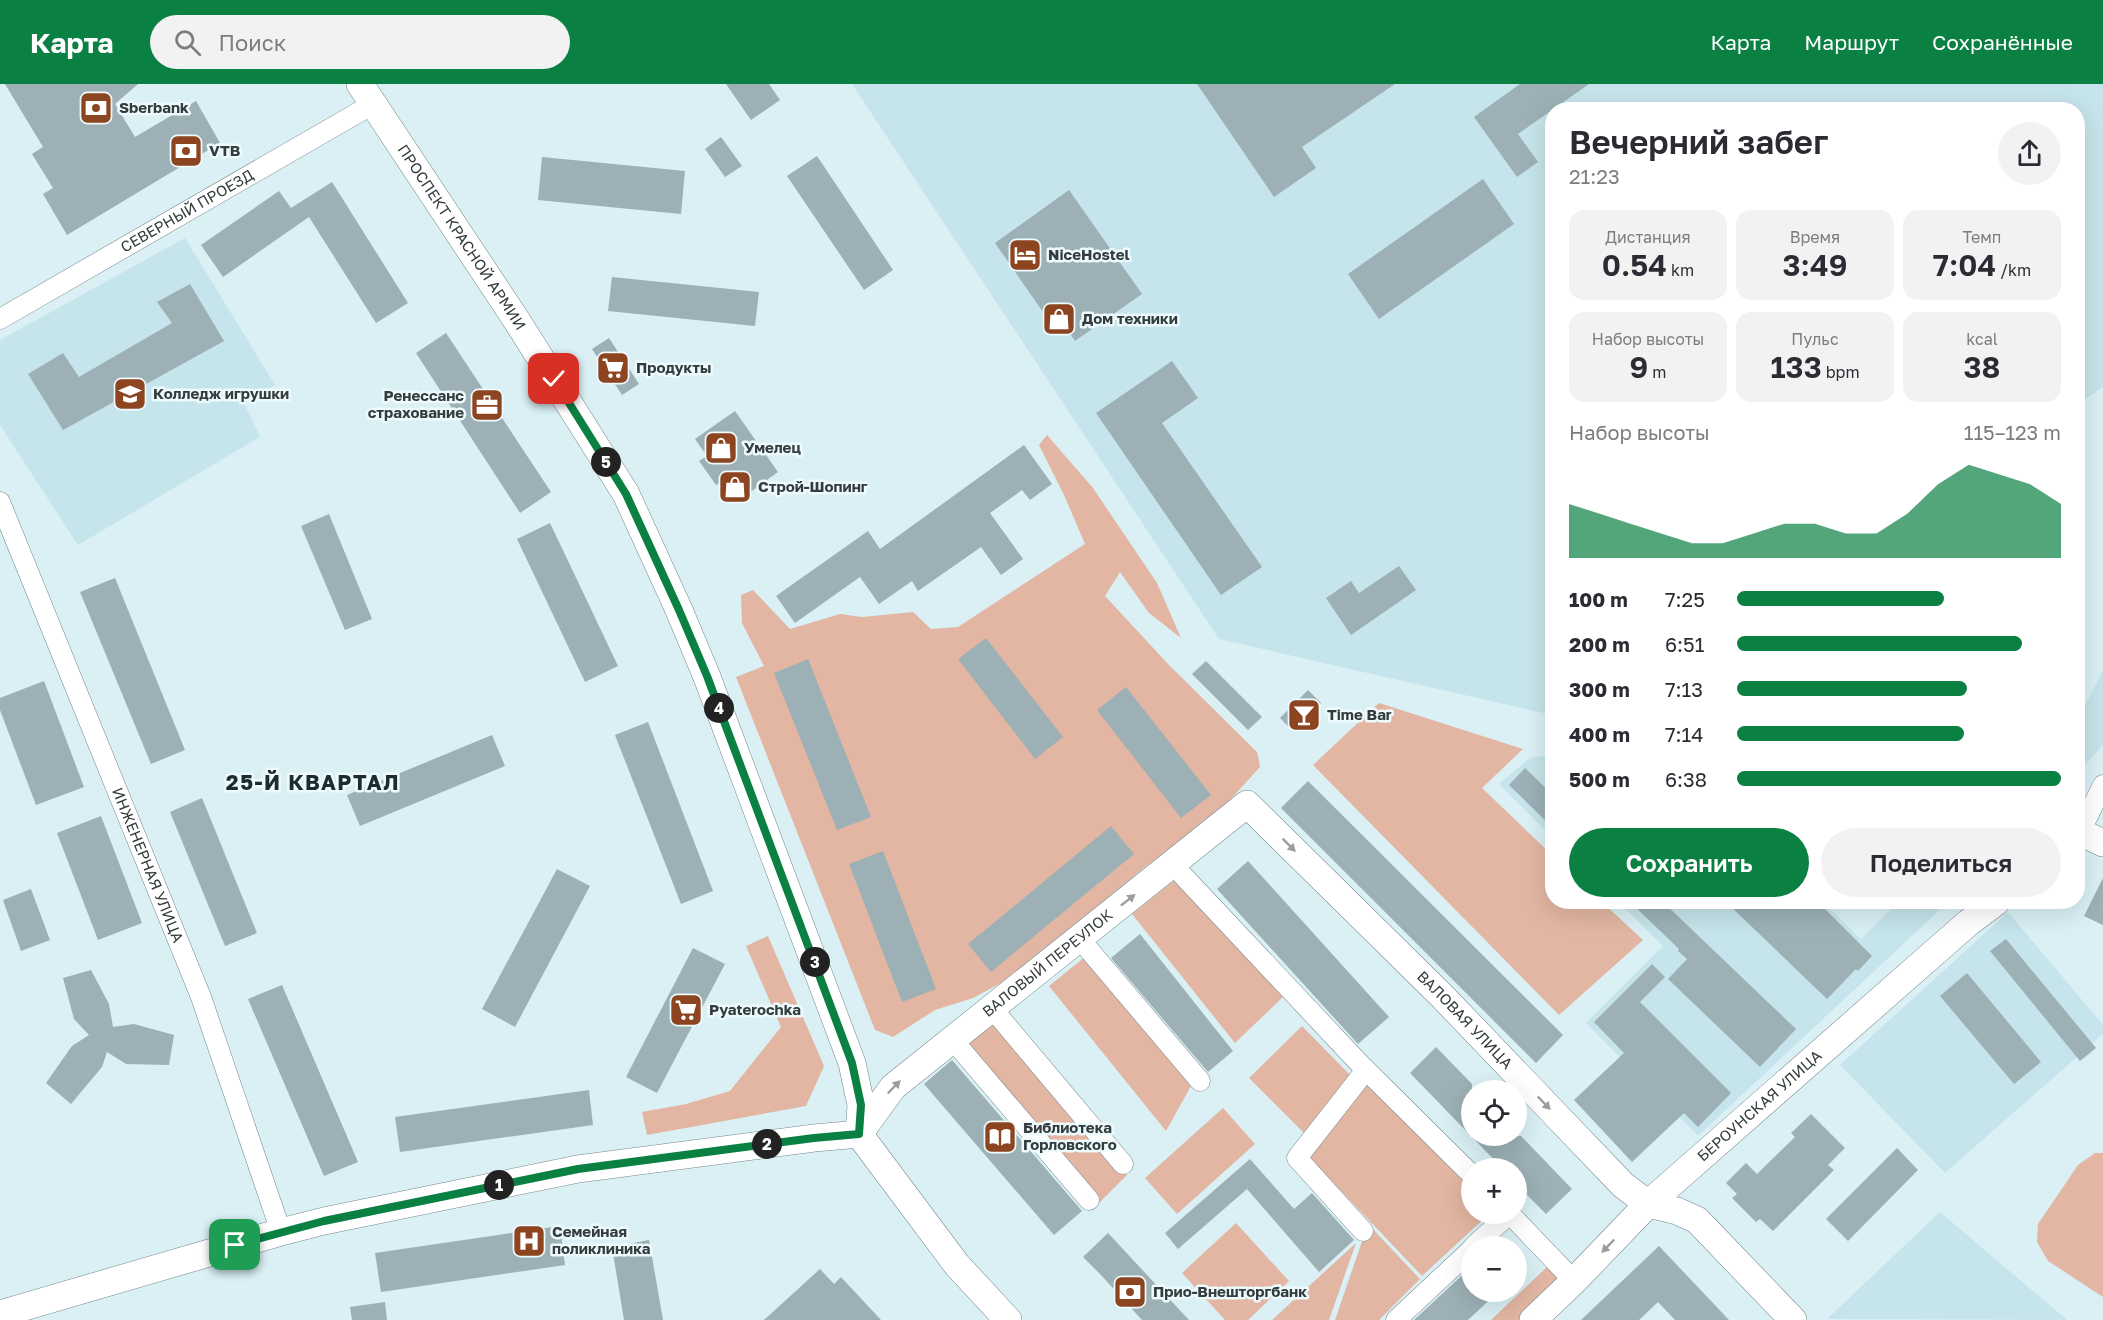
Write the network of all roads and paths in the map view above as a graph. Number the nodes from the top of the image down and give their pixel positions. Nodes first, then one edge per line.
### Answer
1 (367, 94) edge
2 (0, 319) edge
3 (0, 502) edge
4 (2103, 785) edge
5 (1247, 804) joint
6 (2087, 836) edge
7 (1173, 865) junction
8 (1987, 909) edge
9 (1079, 938) junction
10 (991, 1007) junction
11 (952, 1040) junction
12 (1366, 1070) junction
13 (1200, 1081) dead end
14 (859, 1134) junction
15 (1123, 1164) dead end
16 (1461, 1164) edge
17 (1089, 1200) dead end
18 (1648, 1204) junction
19 (1499, 1224) edge
20 (1520, 1224) edge
21 (1363, 1231) dead end
22 (281, 1232) junction
23 (1486, 1236) edge
24 (1461, 1259) edge
25 (1574, 1281) junction
26 (0, 1314) edge
27 (1008, 1320) edge
28 (1396, 1320) edge
29 (1533, 1320) edge
30 (1793, 1320) edge

1 - 2 street, СЕВЕРНЫЙ ПРОЕЗД
1 - 14 main road, ПРОСПЕКТ КРАСНОЙ АРМИИ
3 - 22 street, ИНЖЕНЕРНАЯ УЛИЦА
4 - 6 street
5 - 7 main road, ВАЛОВЫЙ ПЕРЕУЛОК
5 -> 18 main road, ВАЛОВАЯ УЛИЦА
9 -> 7 main road, ВАЛОВЫЙ ПЕРЕУЛОК
7 - 12 street
8 - 18 main road, БЕРОУНСКАЯ УЛИЦА
9 - 10 main road, ВАЛОВЫЙ ПЕРЕУЛОК
9 - 13 street
10 - 11 main road, ВАЛОВЫЙ ПЕРЕУЛОК
10 - 15 street
14 -> 11 main road, ВАЛОВЫЙ ПЕРЕУЛОК
11 - 17 street
12 - 16 street
12 - 21 street
14 - 22 main road
14 - 27 main road
18 -> 25 main road, БЕРОУНСКАЯ УЛИЦА
18 - 30 main road, ВАЛОВАЯ УЛИЦА
19 - 23 street
20 - 25 street
22 - 26 main road
24 - 28 street
25 - 29 main road, БЕРОУНСКАЯ УЛИЦА

